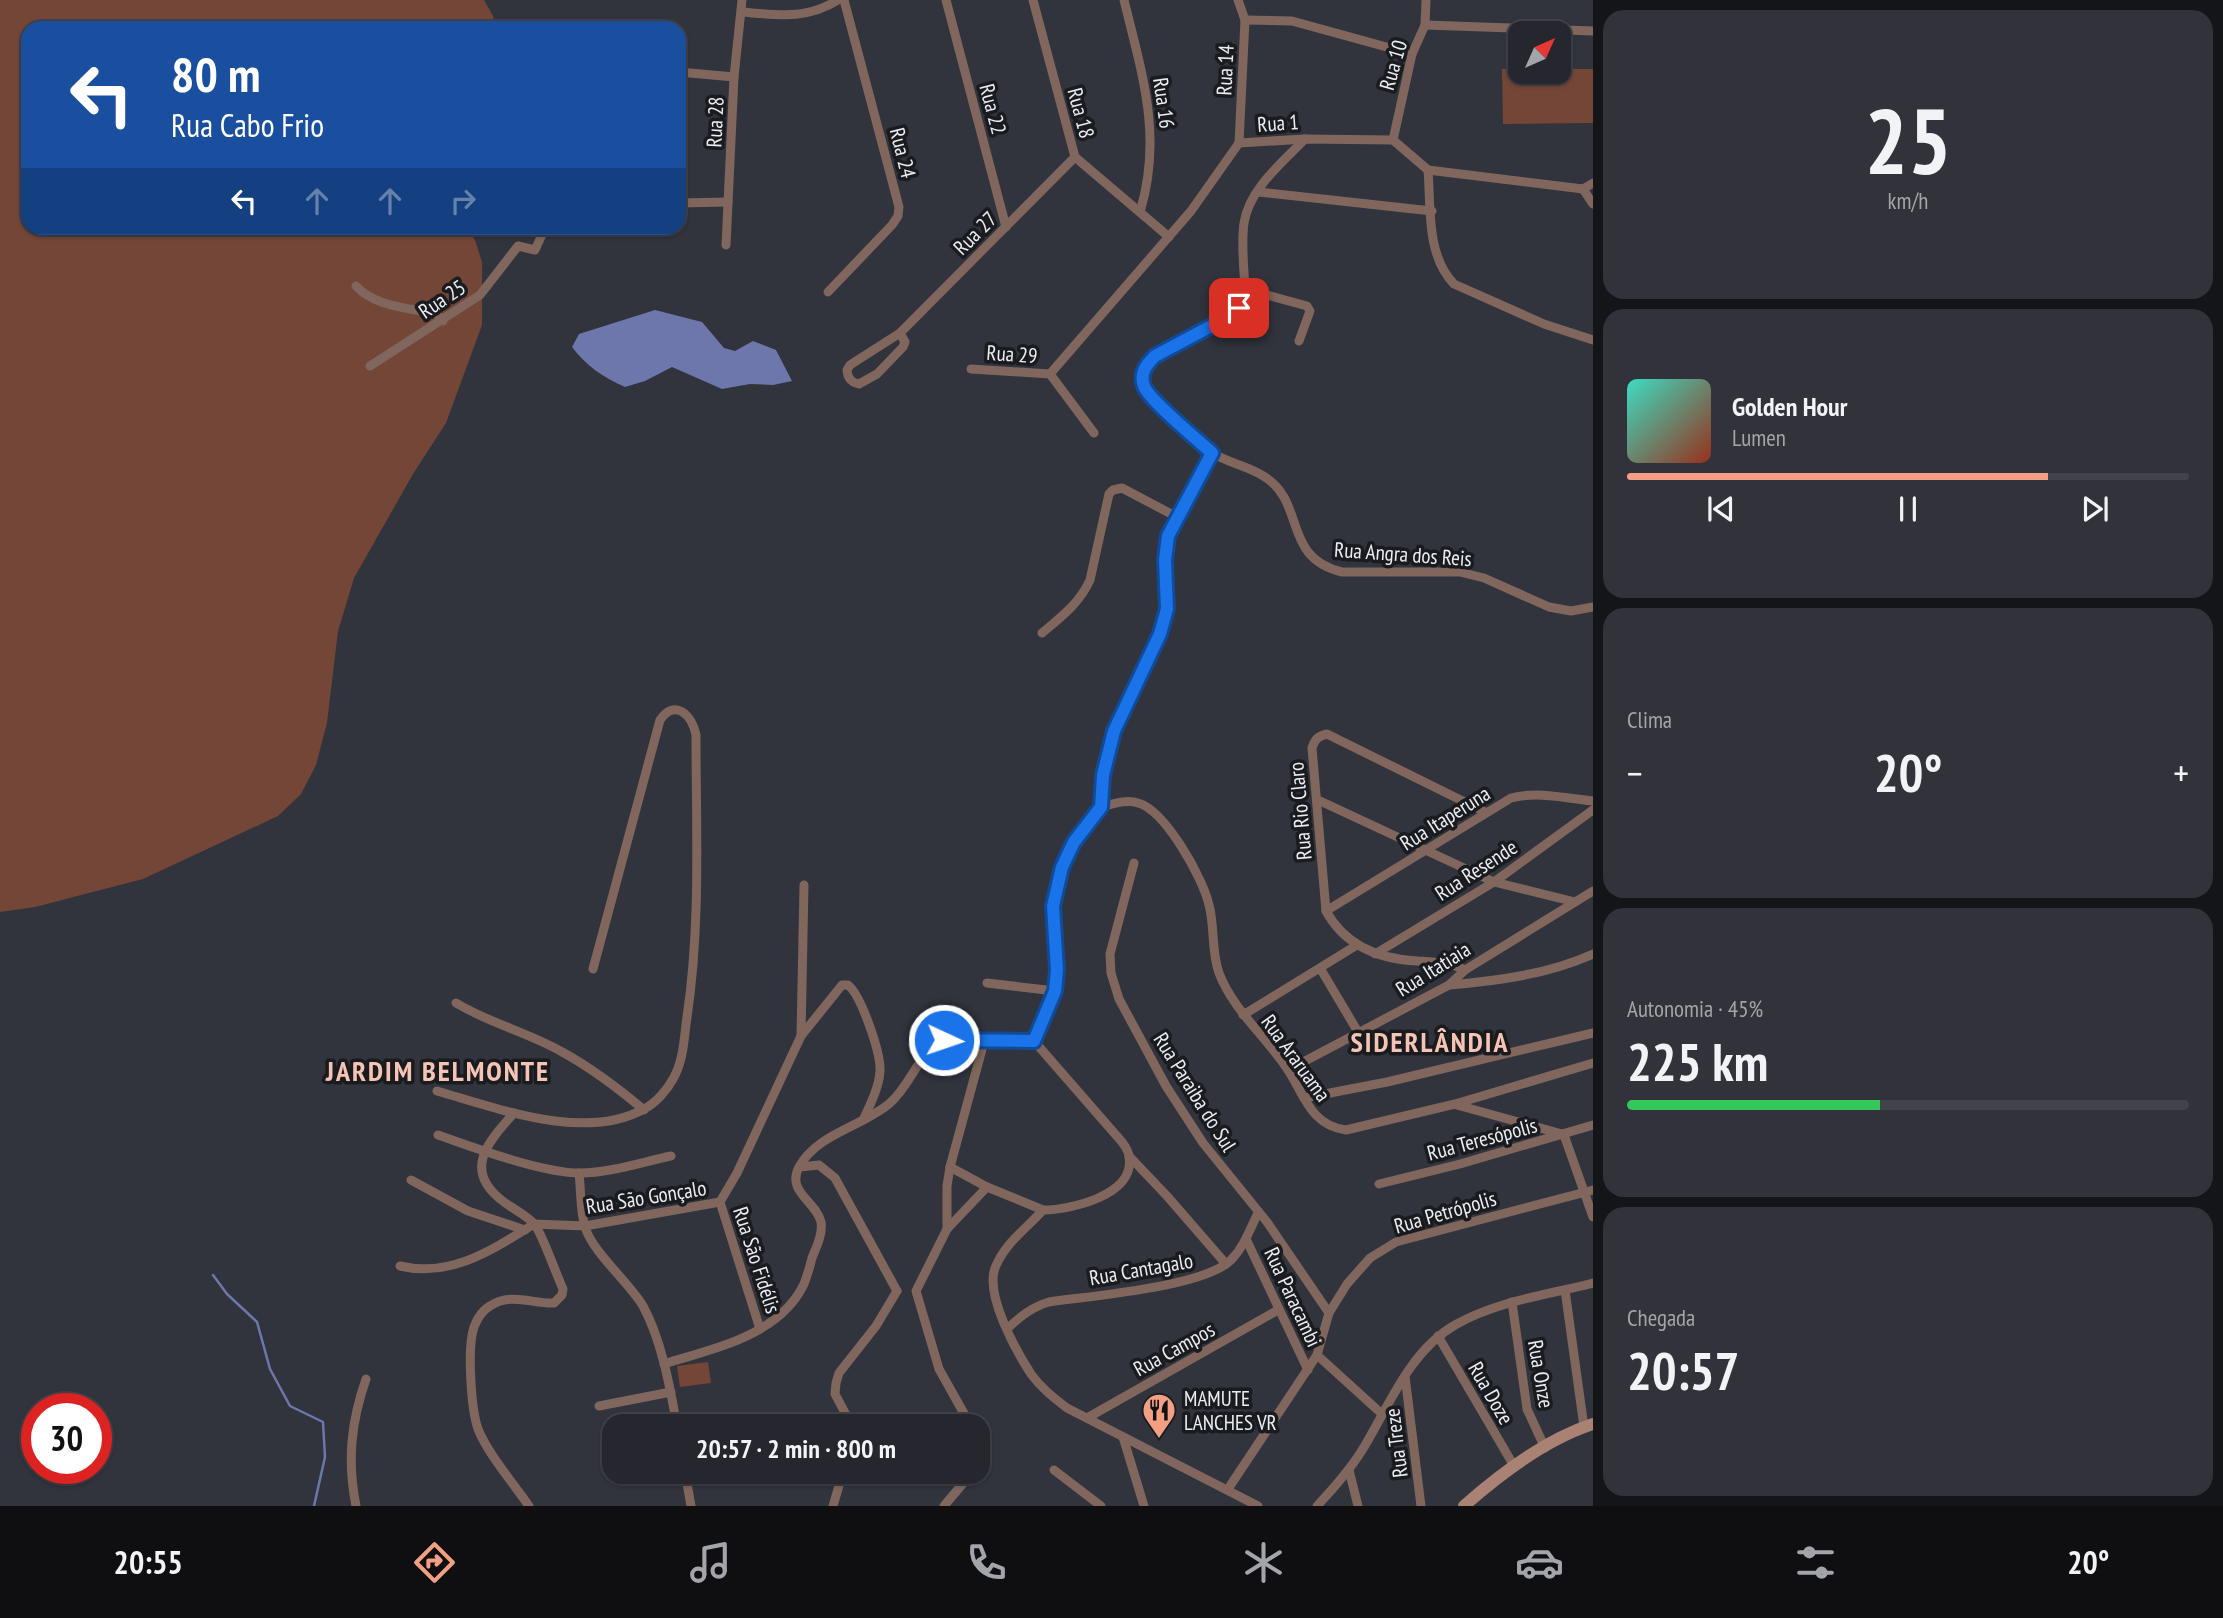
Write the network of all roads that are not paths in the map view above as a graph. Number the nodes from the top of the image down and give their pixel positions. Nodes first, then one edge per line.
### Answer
1 (742, 0) edge
2 (838, 0) edge
3 (844, 0) edge
4 (946, 0) edge
5 (1033, 0) edge
6 (1124, 0) edge
7 (1238, 0) edge
8 (1426, 0) edge
9 (742, 12) junction
10 (1245, 20) junction
11 (1425, 24) junction
12 (1593, 31) edge
13 (1412, 54) junction
14 (686, 73) edge
15 (734, 76) junction
16 (1305, 139) junction
17 (1393, 140) junction
18 (1239, 143) junction
19 (1075, 157) junction
20 (1428, 170) junction
21 (1593, 183) edge
22 (1583, 189) junction
23 (1258, 192) junction
24 (728, 202) junction
25 (686, 203) edge
26 (1593, 204) edge
27 (1432, 211) junction
28 (1140, 212) junction
29 (1006, 227) junction
30 (542, 235) edge
31 (1169, 237) junction
32 (726, 246) dead end
33 (356, 286) dead end
34 (1245, 289) junction
35 (828, 292) dead end
36 (443, 321) junction
37 (900, 333) junction
38 (1593, 340) edge
39 (1299, 341) dead end
40 (370, 366) dead end
41 (971, 369) dead end
42 (1050, 374) junction
43 (1094, 433) dead end
44 (1212, 453) junction
45 (1177, 517) junction
46 (1593, 607) edge
47 (1042, 633) dead end
48 (1318, 800) junction
49 (1593, 801) edge
50 (1101, 807) junction
51 (1593, 810) edge
52 (1485, 812) junction
53 (1425, 851) junction
54 (1135, 863) dead end
55 (1494, 882) junction
56 (804, 885) dead end
57 (1593, 891) edge
58 (1576, 902) junction
59 (1326, 911) junction
60 (1357, 945) junction
61 (1374, 954) junction
62 (1593, 954) edge
63 (1320, 968) junction
64 (593, 969) dead end
65 (1465, 970) junction
66 (987, 983) dead end
67 (1449, 985) junction
68 (1055, 991) junction
69 (456, 1003) dead end
70 (1243, 1015) junction
71 (1358, 1032) junction
72 (1593, 1033) edge
73 (801, 1036) junction
74 (1034, 1041) junction
75 (984, 1042) junction
76 (1593, 1063) edge
77 (1288, 1070) junction
78 (437, 1091) dead end
79 (1304, 1097) junction
80 (1455, 1104) junction
81 (644, 1110) junction
82 (514, 1113) junction
83 (864, 1118) junction
84 (1593, 1125) edge
85 (438, 1135) dead end
86 (1564, 1135) junction
87 (484, 1150) junction
88 (671, 1156) dead end
89 (1129, 1156) junction
90 (800, 1167) junction
91 (950, 1167) junction
92 (579, 1173) junction
93 (411, 1180) dead end
94 (1379, 1184) dead end
95 (987, 1188) junction
96 (1593, 1190) edge
97 (1583, 1194) junction
98 (720, 1202) junction
99 (1043, 1210) junction
100 (1258, 1213) junction
101 (1593, 1217) edge
102 (534, 1224) junction
103 (585, 1226) junction
104 (947, 1229) junction
105 (525, 1230) junction
106 (1247, 1239) junction
107 (1226, 1264) junction
108 (400, 1266) dead end
109 (1593, 1283) edge
110 (1565, 1290) junction
111 (897, 1291) junction
112 (916, 1291) junction
113 (1512, 1302) junction
114 (1278, 1310) junction
115 (1329, 1313) junction
116 (1008, 1328) junction
117 (760, 1329) junction
118 (1438, 1336) junction
119 (1317, 1355) junction
120 (664, 1364) junction
121 (1308, 1370) junction
122 (1405, 1376) junction
123 (366, 1378) dead end
124 (671, 1392) junction
125 (599, 1406) dead end
126 (675, 1414) edge
127 (846, 1414) edge
128 (964, 1414) edge
129 (1382, 1414) junction
130 (1087, 1418) junction
131 (1589, 1425) edge
132 (1124, 1437) junction
133 (1545, 1448) junction
134 (1514, 1466) junction
135 (1054, 1470) dead end
136 (1349, 1470) junction
137 (687, 1484) edge
138 (839, 1484) edge
139 (962, 1484) edge
140 (1228, 1489) junction
141 (356, 1506) edge
142 (529, 1506) edge
143 (691, 1506) edge
144 (833, 1506) edge
145 (944, 1506) edge
146 (1101, 1506) edge
147 (1144, 1506) edge
148 (1258, 1506) edge
149 (1317, 1506) edge
150 (1358, 1506) edge
151 (1421, 1506) edge
152 (1464, 1506) edge

1 - 9 street, Rua 28
2 - 9 street
3 - 35 street, Rua 24
4 - 29 street, Rua 22
5 - 19 street, Rua 18
6 - 28 street, Rua 16
7 - 10 street, Rua 14
8 - 11 street, Rua 10
9 - 15 street, Rua 28
10 - 13 street
10 - 18 street, Rua 14
11 - 12 street
11 - 13 street, Rua 10
13 - 17 street, Rua 10
14 - 15 street
15 - 24 street, Rua 28
16 - 17 street, Rua 1
16 - 18 street, Rua 1
16 - 23 street
17 - 20 street
18 - 31 street, Rua 1
19 - 28 street, Rua 18
19 - 29 street, Rua 27
20 - 22 street
20 - 27 street
21 - 22 street
22 - 26 street
23 - 27 street
23 - 34 street
24 - 25 street
24 - 32 street, Rua 28
27 - 38 street
28 - 31 street, Rua 18
29 - 37 street, Rua 27
30 - 36 street, Rua 25
31 - 42 street, Rua 1
33 - 36 street
34 - 39 street
34 - 44 street, Rua Angra dos Reis
36 - 40 street, Rua 25
37 - 37 street
41 - 42 street, Rua 29
42 - 43 street
44 - 45 street
44 - 46 street, Rua Angra dos Reis
45 - 47 street
45 - 50 street
48 - 52 street, Rua Rio Claro
48 - 53 street
48 - 59 street, Rua Rio Claro
49 - 52 street, Rua Itaperuna
50 - 68 street
50 - 70 street, Rua Araruama
51 - 55 street, Rua Resende
52 - 53 street, Rua Itaperuna
53 - 55 street
53 - 59 street, Rua Itaperuna
54 - 100 street, Rua Paraiba do Sul
55 - 58 street
55 - 61 street, Rua Resende
56 - 73 street
57 - 58 street, Rua Itatiaia
58 - 65 street, Rua Itatiaia
59 - 60 street
60 - 61 street
60 - 63 street
61 - 65 street
62 - 67 street
63 - 70 street
63 - 71 street
64 - 81 street
65 - 67 street, Rua Itatiaia
66 - 68 street
67 - 71 street, Rua Itatiaia
68 - 74 street
69 - 81 street
70 - 77 street, Rua Araruama
71 - 77 street, Rua Itatiaia
72 - 79 street
73 - 83 street
73 - 98 street
74 - 75 street
74 - 89 street
75 - 83 street
75 - 91 street
76 - 80 street, Rua Araruama
77 - 79 street, Rua Araruama
78 - 82 street
79 - 80 street, Rua Araruama
80 - 86 street
81 - 82 street
82 - 87 street
83 - 90 street
84 - 86 street, Rua Teresópolis
85 - 87 street
86 - 94 street, Rua Teresópolis
86 - 97 street
87 - 92 street
87 - 102 street
88 - 92 street
89 - 99 street
89 - 107 street
90 - 111 street
90 - 117 street
91 - 95 street
91 - 104 street
92 - 103 street
93 - 105 street
95 - 99 street
95 - 104 street
96 - 97 street, Rua Petrópolis
97 - 101 street
97 - 115 street, Rua Petrópolis
98 - 103 street, Rua São Gonçalo
98 - 117 street, Rua São Fidélis
99 - 116 street
100 - 106 street, Rua Cantagalo
100 - 115 street, Rua Paraiba do Sul
102 - 103 street, Rua São Gonçalo
102 - 105 street
102 - 142 street
103 - 120 street
104 - 112 street
105 - 108 street
106 - 107 street, Rua Cantagalo
106 - 114 street, Rua Paracambi
107 - 116 street, Rua Cantagalo
109 - 110 street
110 - 113 street
110 - 131 street
111 - 112 street
111 - 127 street
112 - 128 street
113 - 118 street
113 - 133 street, Rua Onze
114 - 121 street, Rua Paracambi
114 - 130 street, Rua Campos
115 - 119 street, Rua Petrópolis
116 - 130 street
117 - 120 street
118 - 122 street
118 - 134 street, Rua Doze
119 - 121 street, Rua Petrópolis
119 - 129 street, Rua Paracambi
120 - 124 street
121 - 140 street, Rua Petrópolis
122 - 129 street
122 - 151 street, Rua Treze
123 - 141 street
124 - 125 street
124 - 126 street
129 - 136 street
130 - 132 street
131 - 133 main road
132 - 140 street
132 - 147 street
133 - 134 main road
134 - 152 main road
135 - 146 street
136 - 149 street
136 - 150 street
137 - 143 street
138 - 144 street
139 - 145 street
140 - 148 street

